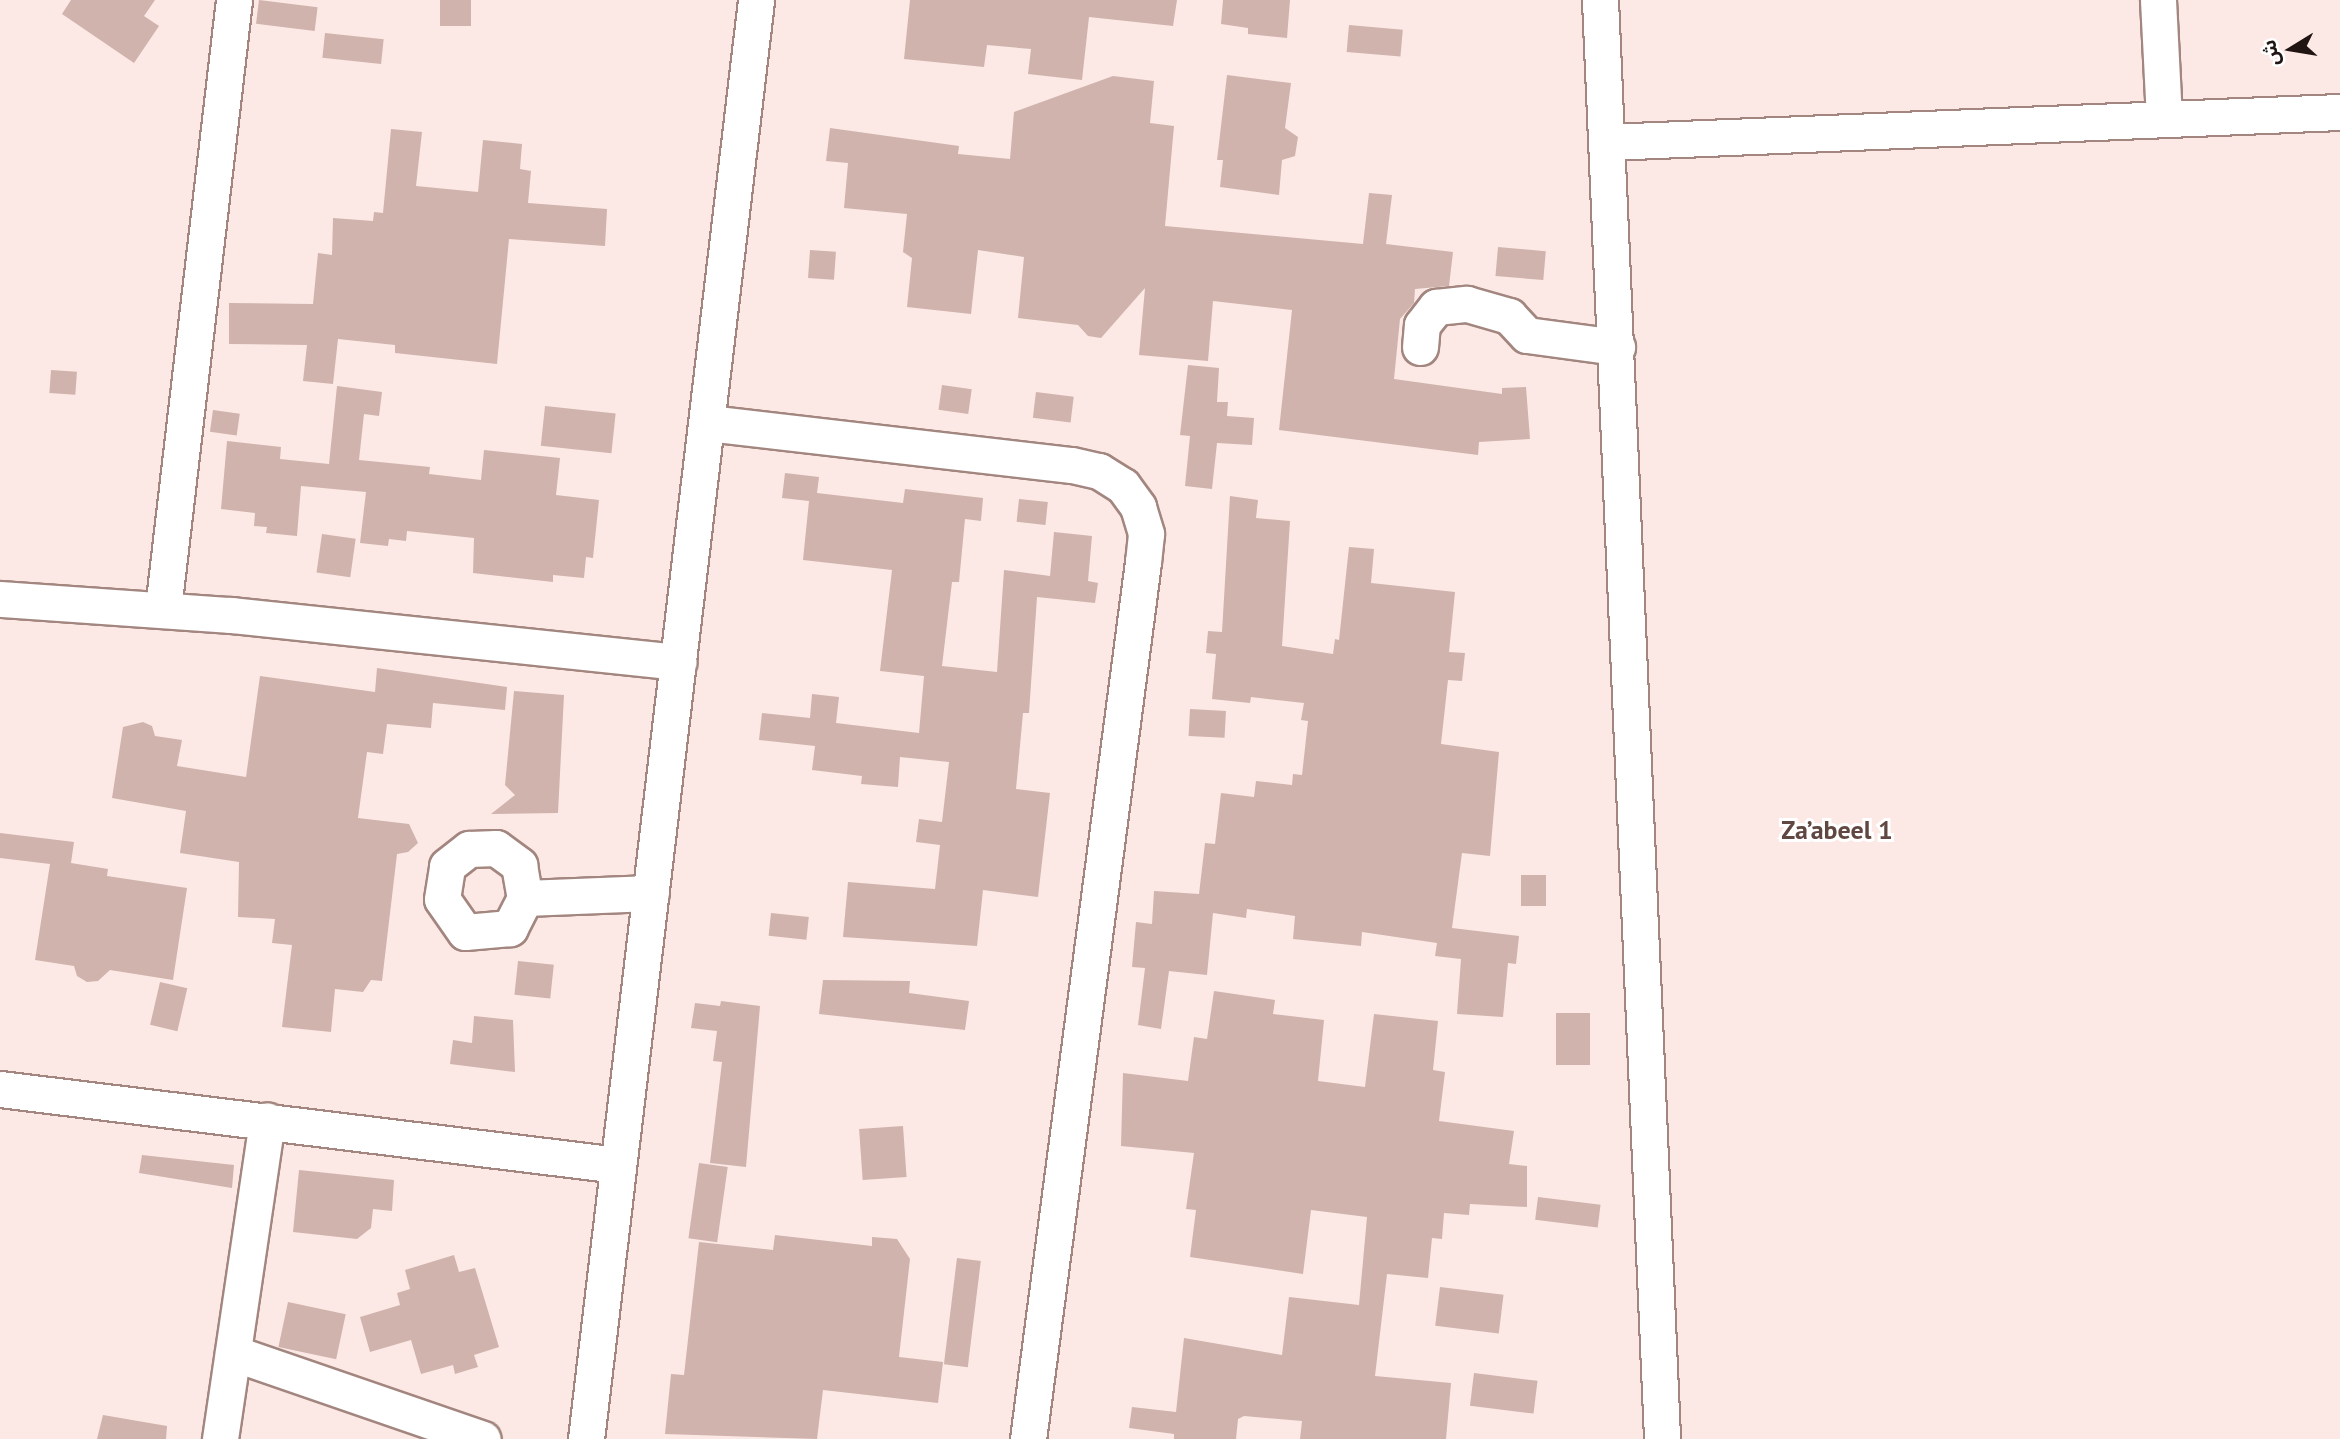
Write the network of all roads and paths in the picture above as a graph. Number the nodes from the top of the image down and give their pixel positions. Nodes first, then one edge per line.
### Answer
1 (234, 0) edge
2 (755, 0) edge
3 (1600, 0) edge
4 (2158, 0) edge
5 (2340, 112) edge
6 (2164, 117) junction
7 (1608, 142) junction
8 (1617, 346) junction
9 (1420, 347) dead end
10 (708, 423) junction
11 (0, 599) edge
12 (163, 609) junction
13 (679, 662) junction
14 (651, 893) junction
15 (525, 898) dead end
16 (0, 1089) edge
17 (267, 1120) junction
18 (618, 1165) junction
19 (233, 1353) junction
20 (220, 1439) edge
21 (483, 1439) edge
22 (586, 1439) edge
23 (1028, 1439) edge
24 (1662, 1439) edge

1 - 12 street
2 - 10 street
3 - 7 street
4 - 6 street
5 - 6 street
6 - 7 street
7 - 8 street
8 - 9 street
8 - 24 street
10 - 13 street
10 - 23 street
11 - 12 street
12 - 13 street
13 - 14 street
14 - 15 street
14 - 18 street
16 - 17 street
17 - 18 street
17 - 19 street
18 - 22 street
19 - 20 street
19 - 21 street

